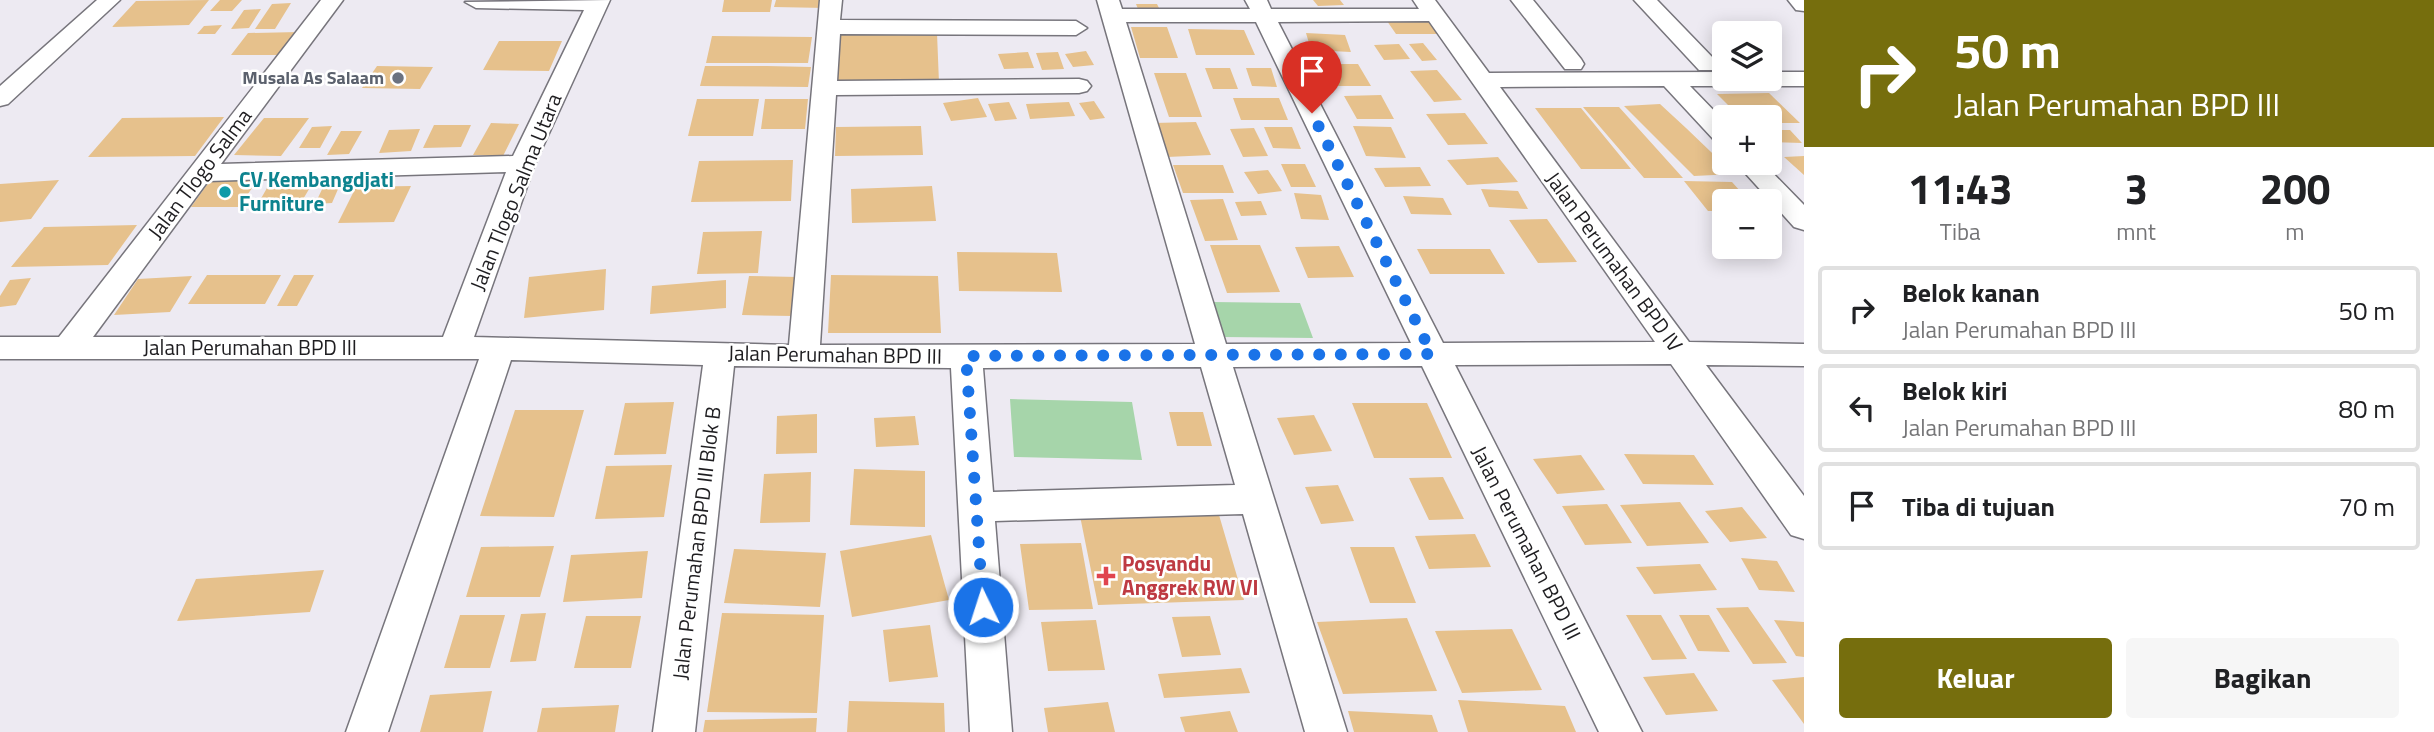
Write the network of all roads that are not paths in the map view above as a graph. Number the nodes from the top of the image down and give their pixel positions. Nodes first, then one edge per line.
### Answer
1 (108, 0) edge
2 (332, 0) edge
3 (831, 0) edge
4 (1522, 0) edge
5 (1645, 0) edge
6 (1799, 0) edge
7 (476, 2) dead end
8 (598, 2) edge
9 (1804, 5) edge
10 (1110, 8) edge
11 (1260, 8) edge
12 (1430, 8) edge
13 (828, 27) junction
14 (1076, 28) dead end
15 (1573, 64) dead end
16 (1707, 65) dead end
17 (1670, 79) junction
18 (1804, 79) edge
19 (1482, 80) junction
20 (1079, 86) dead end
21 (825, 88) junction
22 (0, 99) edge
23 (1712, 123) edge
24 (522, 164) junction
25 (201, 173) junction
26 (1760, 175) edge
27 (1804, 221) edge
28 (68, 347) junction
29 (0, 348) edge
30 (499, 348) junction
31 (454, 349) junction
32 (1679, 353) junction
33 (720, 354) junction
34 (1432, 354) junction
35 (1213, 355) junction
36 (1804, 355) edge
37 (966, 356) junction
38 (804, 357) junction
39 (1256, 499) junction
40 (977, 507) junction
41 (1804, 524) edge
42 (367, 732) edge
43 (674, 732) edge
44 (991, 732) edge
45 (1326, 732) edge
46 (1621, 732) edge

1 - 22 street
2 - 25 street, Jalan Tlogo Salma
3 - 13 street
4 - 15 street
5 - 16 street
6 - 9 street
7 - 8 street
8 - 24 street, Jalan Tlogo Salma Utara
10 - 11 street
10 - 35 street
11 - 12 street
11 - 34 street, Jalan Perumahan BPD III
12 - 19 street, Jalan Perumahan BPD IV
13 - 14 street
13 - 21 street
17 - 18 street
17 - 19 street
17 - 23 street
19 - 32 street, Jalan Perumahan BPD IV
20 - 21 street
21 - 38 street
24 - 25 street
24 - 31 street, Jalan Tlogo Salma Utara
25 - 28 street, Jalan Tlogo Salma
26 - 27 street
28 - 29 street, Jalan Perumahan BPD III
28 - 31 street, Jalan Perumahan BPD III
30 - 31 street, Jalan Perumahan BPD III
30 - 33 street, Jalan Perumahan BPD III
30 - 42 street
32 - 34 street, Jalan Perumahan BPD III
32 - 36 street, Jalan Perumahan BPD III
32 - 41 street, Jalan Perumahan BPD IV
33 - 38 street, Jalan Perumahan BPD III
33 - 43 street, Jalan Perumahan BPD III Blok B
34 - 35 street, Jalan Perumahan BPD III
34 - 46 street, Jalan Perumahan BPD III
35 - 37 street, Jalan Perumahan BPD III
35 - 39 street
37 - 38 street, Jalan Perumahan BPD III
37 - 40 street
39 - 40 street
39 - 45 street
40 - 44 street

